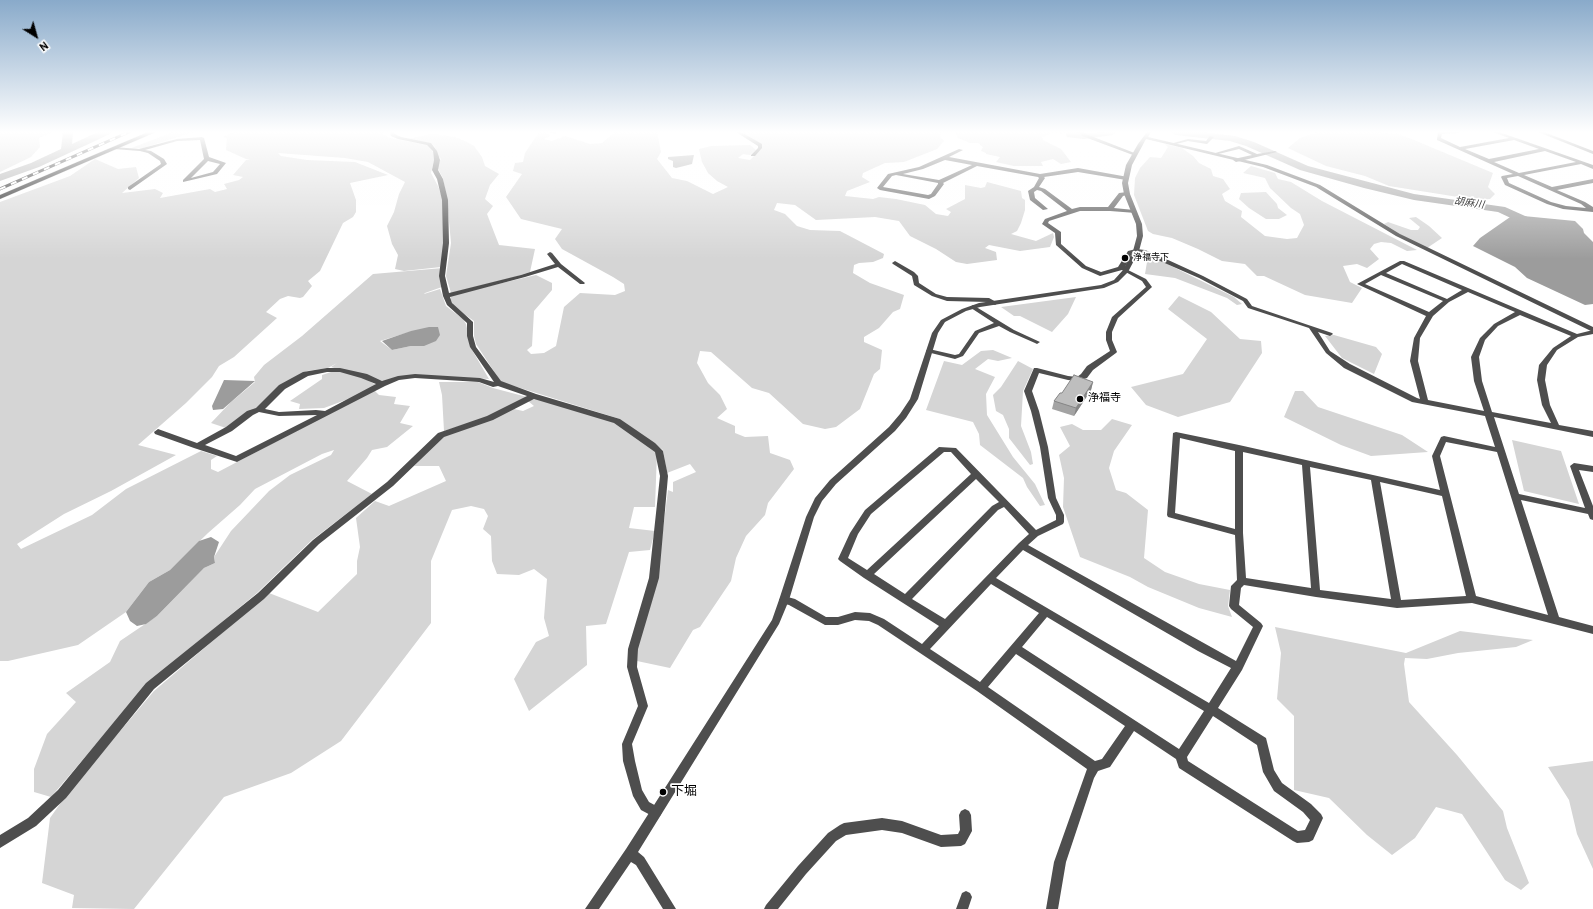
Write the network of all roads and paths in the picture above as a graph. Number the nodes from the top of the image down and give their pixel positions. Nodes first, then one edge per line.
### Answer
1 (53, 174) edge
2 (149, 174) edge
3 (192, 174) edge
4 (210, 174) edge
5 (437, 174) edge
6 (892, 174) edge
7 (901, 174) edge
8 (956, 174) edge
9 (1032, 174) edge
10 (1050, 174) edge
11 (1105, 174) edge
12 (1127, 174) edge
13 (1288, 174) edge
14 (1521, 175) joint
15 (1040, 176) junction
16 (1126, 178) junction
17 (1593, 181) edge
18 (940, 182) junction
19 (130, 188) dead end
20 (1036, 188) junction
21 (1552, 189) junction
22 (1127, 194) junction
23 (0, 197) edge
24 (1593, 201) edge
25 (1583, 203) junction
26 (1045, 209) dead end
27 (1110, 209) junction
28 (1592, 210) edge
29 (1071, 211) junction
30 (1134, 212) junction
31 (1136, 251) junction
32 (550, 254) dead end
33 (895, 263) dead end
34 (559, 265) junction
35 (1123, 269) junction
36 (1382, 272) junction
37 (582, 283) dead end
38 (1468, 290) junction
39 (446, 296) junction
40 (1447, 301) junction
41 (995, 303) junction
42 (973, 307) junction
43 (1520, 312) junction
44 (1430, 315) junction
45 (999, 323) junction
46 (1311, 327) junction
47 (1593, 331) edge
48 (1330, 334) dead end
49 (1576, 336) junction
50 (1036, 342) dead end
51 (929, 351) junction
52 (498, 383) junction
53 (382, 384) junction
54 (533, 396) junction
55 (1425, 402) junction
56 (259, 410) junction
57 (325, 414) junction
58 (1489, 414) junction
59 (1556, 427) junction
60 (158, 432) dead end
61 (1593, 434) edge
62 (197, 446) junction
63 (1239, 448) junction
64 (1499, 450) junction
65 (1306, 464) junction
66 (1593, 469) edge
67 (976, 474) junction
68 (1375, 479) junction
69 (1446, 494) junction
70 (1515, 496) junction
71 (1005, 503) junction
72 (1592, 515) edge
73 (1239, 533) junction
74 (1035, 534) junction
75 (1022, 545) junction
76 (867, 575) junction
77 (990, 580) junction
78 (1242, 581) junction
79 (1316, 594) junction
80 (906, 599) junction
81 (1472, 599) junction
82 (784, 600) junction
83 (1397, 604) junction
84 (1046, 611) junction
85 (1555, 620) junction
86 (946, 626) junction
87 (1593, 630) edge
88 (1015, 648) junction
89 (923, 649) junction
90 (1238, 667) junction
91 (981, 688) junction
92 (1211, 709) junction
93 (1132, 725) junction
94 (1181, 756) junction
95 (1094, 767) junction
96 (656, 812) junction
97 (965, 816) dead end
98 (0, 842) edge
99 (630, 853) junction
100 (591, 909) edge
101 (670, 909) edge
102 (770, 909) edge
103 (1052, 909) edge

1 - 23 main road
2 - 19 street
3 - 4 street
5 - 39 street
6 - 18 street
7 - 18 street
8 - 18 street
9 - 15 street
10 - 15 street
11 - 16 street
12 - 16 street
13 - 47 street
14 - 21 street
14 - 28 street
15 - 20 street
16 - 22 street
17 - 21 street
20 - 26 street
20 - 29 street
21 - 25 street
22 - 27 street
22 - 30 street
24 - 25 street
25 - 28 street
27 - 29 street
27 - 30 street
29 - 35 street
30 - 31 street
31 - 35 street
31 - 46 street
32 - 34 street
33 - 41 street
34 - 37 street
34 - 39 street
35 - 41 street
35 - 74 street
36 - 38 street
36 - 40 street
36 - 44 street
38 - 40 street
38 - 43 street
39 - 52 street
40 - 44 street
41 - 42 street
42 - 45 street
42 - 51 street
43 - 49 street
43 - 58 street
44 - 55 street
45 - 50 street
45 - 51 street
46 - 48 street
46 - 55 street
47 - 49 street
49 - 59 street
51 - 82 street
52 - 53 street
52 - 54 street
53 - 56 street
53 - 57 street
54 - 96 street
54 - 98 street
55 - 58 street
56 - 57 street
56 - 62 street
57 - 62 street
58 - 59 street
58 - 64 street
59 - 61 street
60 - 62 street
63 - 65 street
63 - 73 street
63 - 73 street
64 - 69 street
64 - 70 street
65 - 68 street
65 - 79 street
66 - 72 street
67 - 71 street
67 - 76 street
67 - 76 street
68 - 69 street
68 - 83 street
69 - 81 street
70 - 72 street
70 - 85 street
71 - 74 street
71 - 80 street
73 - 78 street
74 - 75 street
75 - 77 street
75 - 90 street
76 - 80 street
77 - 84 street
77 - 86 street
78 - 79 street
78 - 90 street
79 - 83 street
80 - 86 street
81 - 83 street
81 - 85 street
82 - 89 street
82 - 96 street
84 - 88 street
84 - 92 street
85 - 87 street
86 - 89 street
88 - 91 street
88 - 93 street
89 - 91 street
90 - 92 street
91 - 95 street
92 - 94 street
92 - 94 street
93 - 94 street
93 - 95 street
95 - 103 street
96 - 99 street
97 - 102 street
99 - 100 street
99 - 101 street

